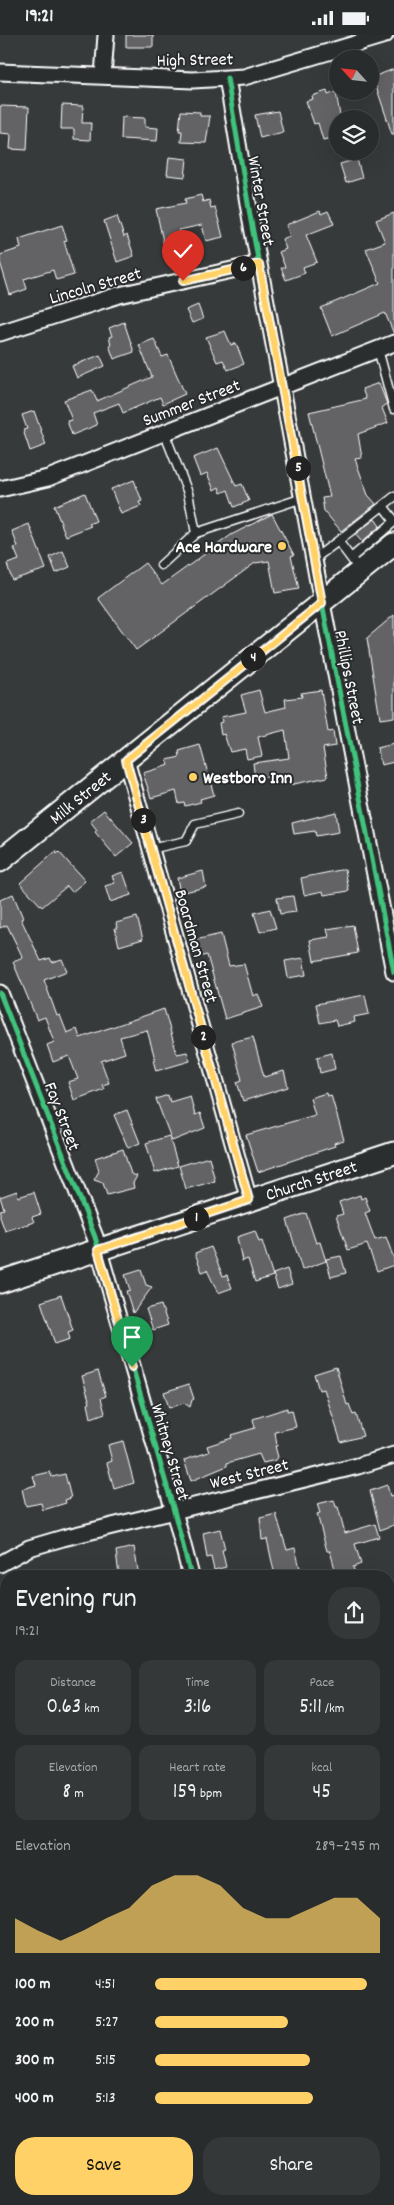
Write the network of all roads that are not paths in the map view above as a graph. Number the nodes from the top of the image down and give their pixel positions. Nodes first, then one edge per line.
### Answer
1 (106, 35) edge
2 (385, 35) edge
3 (0, 71) edge
4 (103, 77) junction
5 (227, 78) junction
6 (259, 264) junction
7 (0, 333) edge
8 (394, 343) edge
9 (378, 349) junction
10 (283, 387) junction
11 (394, 409) edge
12 (164, 432) junction
13 (0, 489) edge
14 (394, 497) edge
15 (303, 498) junction
16 (383, 506) junction
17 (394, 521) edge
18 (196, 533) junction
19 (338, 541) junction
20 (394, 544) edge
21 (314, 559) junction
22 (161, 565) dead end
23 (356, 565) junction
24 (322, 603) junction
25 (126, 760) junction
26 (238, 813) dead end
27 (150, 849) junction
28 (1, 858) edge
29 (394, 971) edge
30 (0, 993) edge
31 (394, 1153) edge
32 (249, 1200) junction
33 (98, 1250) junction
34 (0, 1282) edge
35 (394, 1455) edge
36 (174, 1511) junction
37 (0, 1564) edge
38 (189, 1570) edge

1 - 4 street
2 - 5 street, High Street
3 - 4 street, High Street
4 - 5 street, High Street
5 - 6 street, Winter Street
6 - 7 street, Lincoln Street
6 - 10 street, Winter Street
8 - 9 street, Summer Street
9 - 10 street, Summer Street
9 - 11 lane
10 - 12 street, Summer Street
10 - 15 street, Phillips Street
12 - 13 street, Summer Street
12 - 18 lane
14 - 16 lane
15 - 18 lane
15 - 21 street, Phillips Street
16 - 17 lane
16 - 19 lane
17 - 23 lane
18 - 22 lane
19 - 21 lane
19 - 23 lane
20 - 23 main road, Milk Street
21 - 24 street, Phillips Street
23 - 24 main road, Milk Street
24 - 25 main road, Milk Street
24 - 29 street, Phillips Street
25 - 27 street, Boardman Street
25 - 28 main road, Milk Street
26 - 27 lane
27 - 32 street, Boardman Street
30 - 33 street, Fay Street
31 - 32 main road, Church Street
32 - 33 main road, Church Street
33 - 34 main road, Church Street
33 - 36 street, Whitney Street
35 - 36 street, West Street
36 - 37 street, West Street
36 - 38 street, Whitney Street

